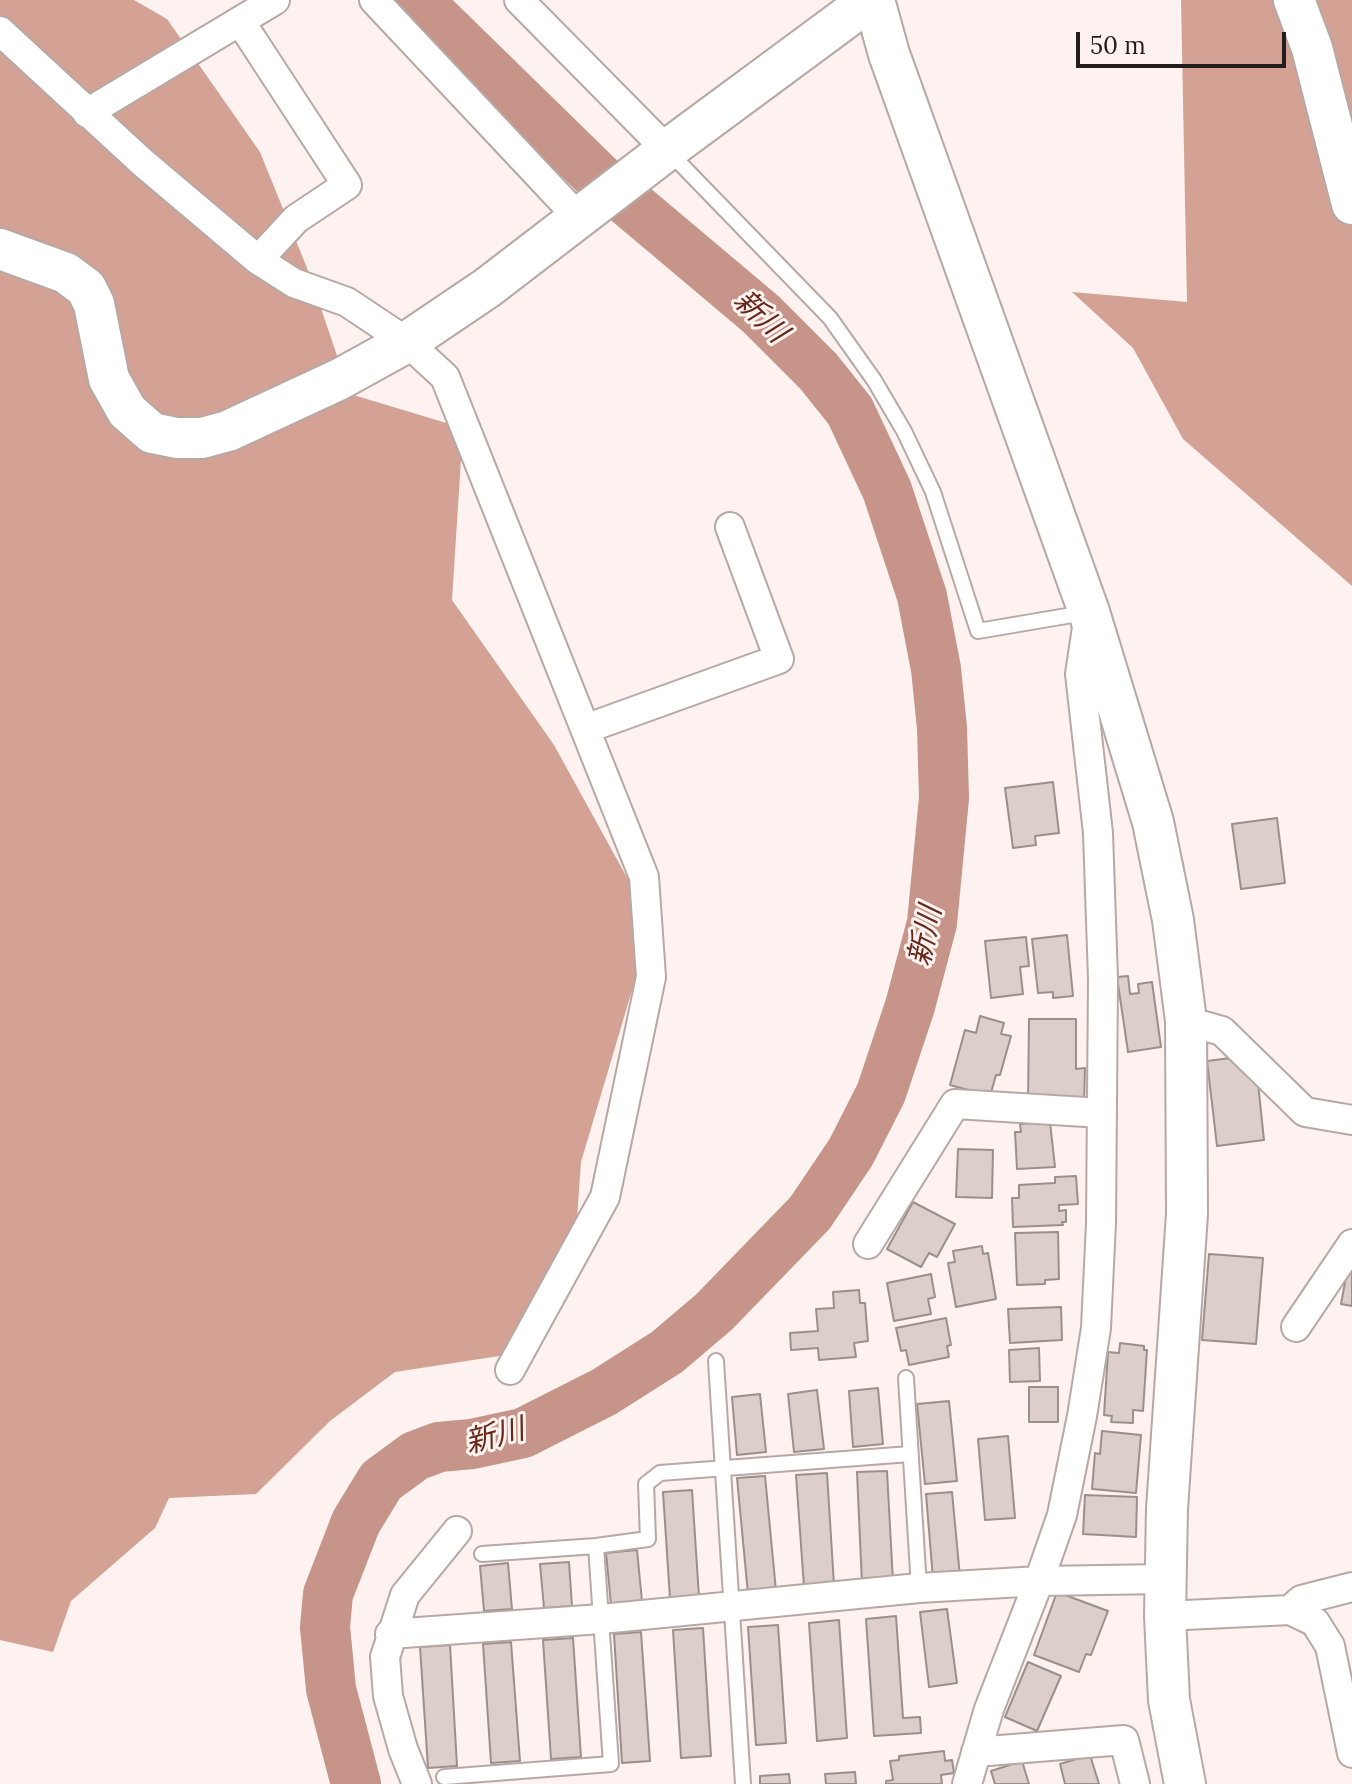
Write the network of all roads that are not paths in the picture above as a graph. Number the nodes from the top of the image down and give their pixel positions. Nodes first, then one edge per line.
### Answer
1 (275, 0) edge
2 (374, 0) edge
3 (519, 0) edge
4 (872, 0) edge
5 (1294, 0) edge
6 (240, 21) junction
7 (0, 31) edge
8 (87, 113) junction
9 (663, 153) junction
10 (1352, 204) edge
11 (581, 215) junction
12 (0, 249) edge
13 (258, 260) junction
14 (407, 342) junction
15 (730, 527) dead end
16 (1089, 612) junction
17 (585, 729) junction
18 (1186, 1021) junction
19 (1102, 1113) junction
20 (1352, 1120) edge
21 (868, 1244) dead end
22 (1352, 1244) edge
23 (1296, 1327) dead end
24 (716, 1361) dead end
25 (510, 1370) dead end
26 (906, 1378) dead end
27 (910, 1454) junction
28 (724, 1470) junction
29 (457, 1531) dead end
30 (596, 1546) junction
31 (482, 1554) dead end
32 (1039, 1581) junction
33 (1352, 1587) edge
34 (919, 1588) junction
35 (1166, 1598) junction
36 (731, 1605) junction
37 (1290, 1610) junction
38 (601, 1619) junction
39 (390, 1634) junction
40 (976, 1752) junction
41 (1352, 1753) edge
42 (430, 1780) edge
43 (743, 1784) edge
44 (967, 1784) edge
45 (1135, 1784) edge
46 (1185, 1784) edge

1 - 6 street
2 - 11 street
3 - 9 street
4 - 9 street
4 - 16 street
5 - 10 street
6 - 8 street
6 - 13 street
7 - 8 street
8 - 13 street
9 - 11 street
9 - 16 lane
11 - 14 street
12 - 14 street
13 - 14 street
14 - 17 street
15 - 17 street
16 - 18 street
16 - 19 street
17 - 25 street
18 - 20 street
18 - 35 street
19 - 21 street
19 - 32 street
22 - 23 street
24 - 28 lane
26 - 27 lane
27 - 28 lane
27 - 34 lane
28 - 30 lane
28 - 36 lane
29 - 39 street
30 - 31 lane
30 - 38 lane
32 - 34 street
32 - 35 street
32 - 40 street
33 - 37 street
34 - 36 street
35 - 37 street
35 - 46 street
36 - 38 street
36 - 43 lane
37 - 41 street
38 - 39 street
38 - 42 lane
39 - 42 street
40 - 44 street
40 - 45 street

